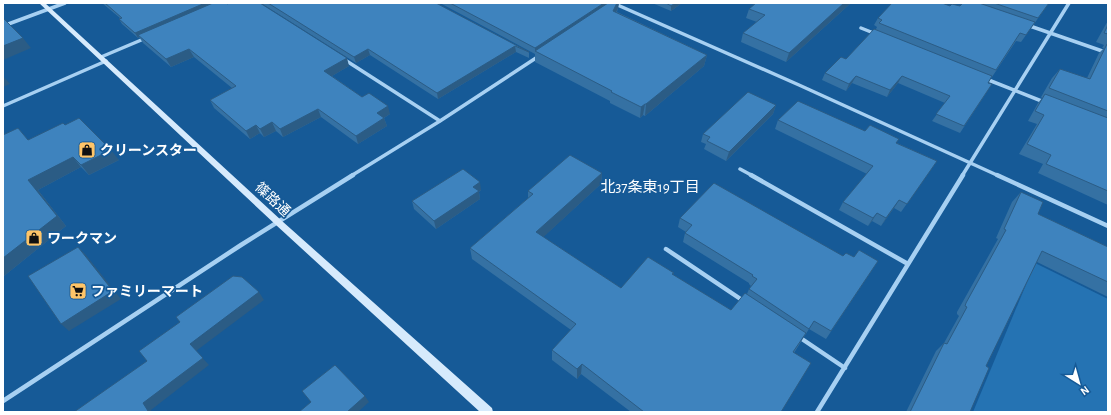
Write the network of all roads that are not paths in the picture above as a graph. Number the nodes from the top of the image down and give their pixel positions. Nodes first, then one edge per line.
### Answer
1 (42, 3) edge
2 (65, 3) edge
3 (616, 3) edge
4 (1069, 3) edge
5 (610, 8) edge
6 (49, 9) junction
7 (1022, 23) edge
8 (3, 26) edge
9 (861, 28) dead end
10 (1050, 32) junction
11 (150, 36) edge
12 (883, 37) edge
13 (1108, 52) edge
14 (542, 54) edge
15 (529, 55) edge
16 (342, 58) edge
17 (536, 58) junction
18 (103, 59) junction
19 (978, 76) edge
20 (1015, 90) junction
21 (1051, 105) edge
22 (3, 106) edge
23 (440, 121) junction
24 (970, 162) junction
25 (740, 169) dead end
26 (278, 223) junction
27 (1108, 226) edge
28 (666, 249) dead end
29 (908, 264) junction
30 (752, 306) edge
31 (792, 333) edge
32 (845, 368) junction
33 (3, 401) edge
34 (488, 412) edge
35 (817, 412) edge

1 - 6 street, 篠路通
2 - 6 street
3 - 5 street
3 - 24 street
4 - 10 street
6 - 8 street
6 - 18 street, 篠路通
7 - 10 street
9 - 12 street
10 - 13 street
10 - 20 street
11 - 18 street
14 - 17 street
15 - 17 street
16 - 23 street
17 - 23 street
18 - 22 street
18 - 26 street, 篠路通
19 - 20 street
20 - 21 street
20 - 24 street
23 - 26 street
24 - 27 street
24 - 29 street
25 - 29 street
26 - 33 street
26 - 34 street, 篠路通
28 - 30 street
29 - 32 street
31 - 32 street
32 - 35 street

